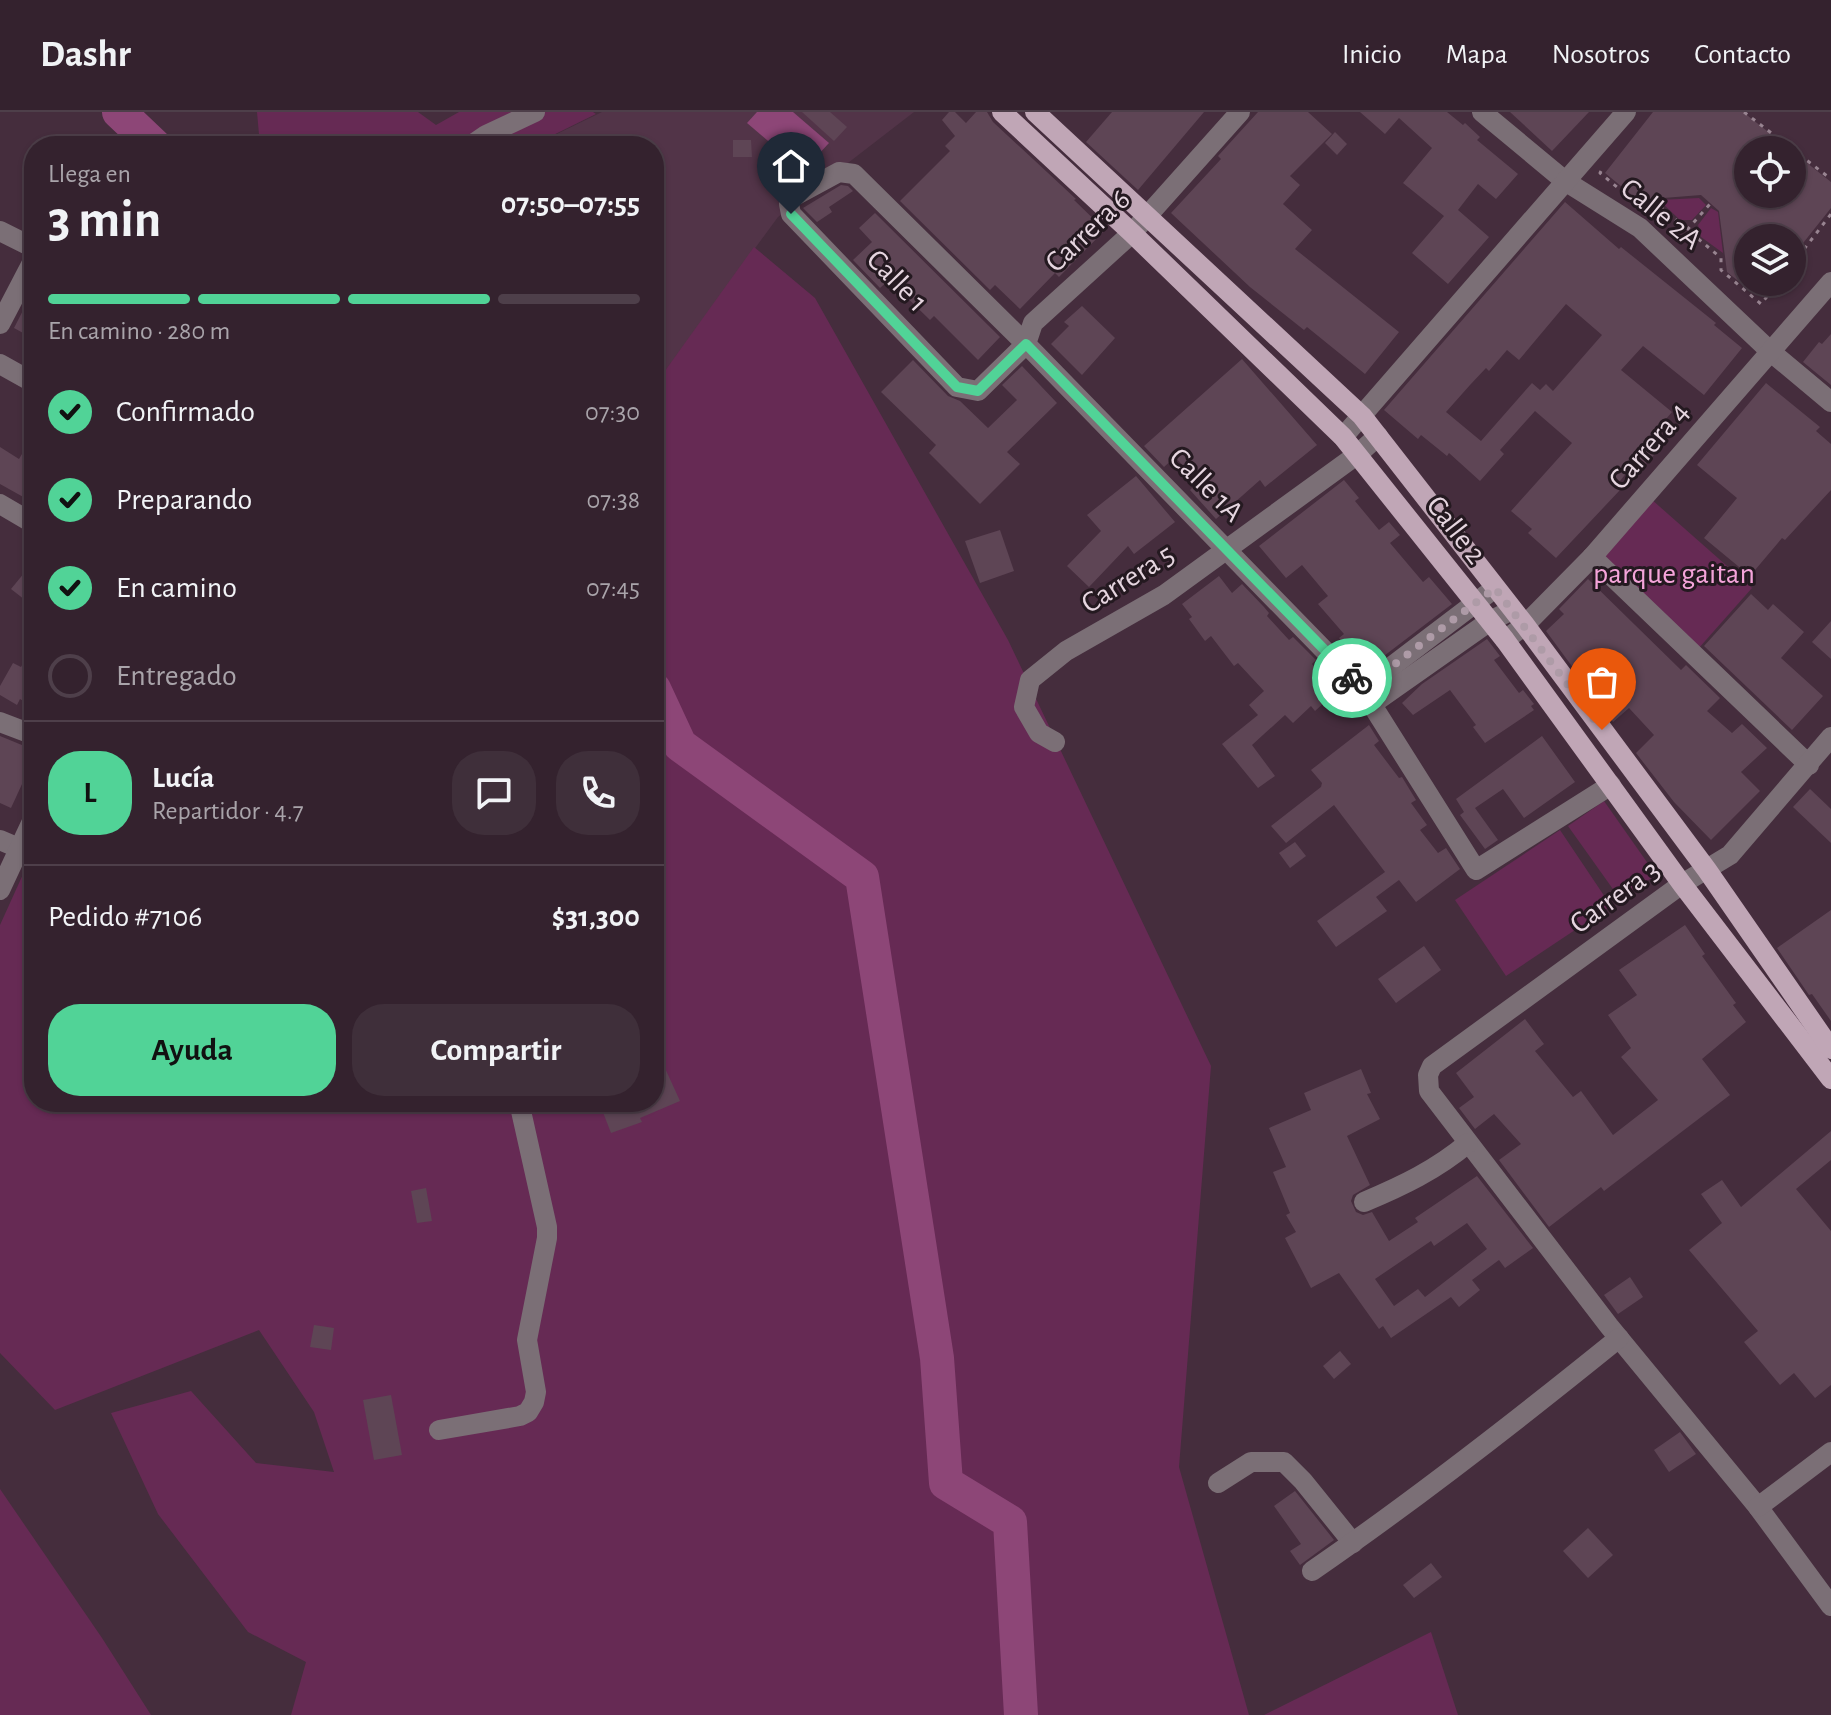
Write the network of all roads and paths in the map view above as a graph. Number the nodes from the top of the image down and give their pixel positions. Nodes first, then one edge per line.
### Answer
1 (535, 112) edge
2 (1002, 112) edge
3 (1035, 112) edge
4 (1240, 112) edge
5 (1482, 112) edge
6 (1626, 112) edge
7 (1744, 112) edge
8 (485, 136) edge
9 (1610, 161) dead end
10 (1831, 179) edge
11 (1565, 181) junction
12 (791, 198) joint
13 (1629, 198) dead end
14 (1710, 204) dead end
15 (1639, 206) dead end
16 (1831, 214) edge
17 (1148, 217) junction
18 (1687, 230) junction
19 (0, 231) edge
20 (1132, 233) junction
21 (24, 243) edge
22 (1806, 247) edge
23 (24, 278) edge
24 (1734, 281) edge
25 (1831, 282) edge
26 (1752, 296) edge
27 (1768, 296) edge
28 (0, 324) edge
29 (1026, 344) junction
30 (1771, 352) junction
31 (0, 364) edge
32 (24, 377) edge
33 (978, 391) joint
34 (1831, 402) edge
35 (1362, 416) junction
36 (1378, 436) junction
37 (1343, 437) junction
38 (1358, 454) junction
39 (0, 504) edge
40 (24, 518) edge
41 (1228, 550) junction
42 (1592, 557) junction
43 (1495, 588) junction
44 (1476, 603) junction
45 (1518, 618) junction
46 (1490, 621) junction
47 (1505, 640) junction
48 (1367, 696) junction
49 (0, 722) edge
50 (24, 731) edge
51 (1831, 737) edge
52 (1055, 742) dead end
53 (1809, 765) junction
54 (1611, 785) junction
55 (0, 840) edge
56 (24, 842) edge
57 (21, 849) junction
58 (1707, 870) junction
59 (1682, 884) junction
60 (0, 890) edge
61 (1831, 1049) edge
62 (1831, 1079) edge
63 (521, 1112) edge
64 (1468, 1143) junction
65 (1364, 1202) dead end
66 (1619, 1338) junction
67 (439, 1430) dead end
68 (1831, 1452) edge
69 (1218, 1483) dead end
70 (1758, 1507) junction
71 (1353, 1543) junction
72 (1312, 1571) dead end
73 (1831, 1606) edge

1 - 8 street
2 - 20 main road, Calle 2
3 - 17 main road, Calle 2
4 - 17 street, Carrera 6
5 - 11 street, Calle 2A
6 - 11 street
7 - 10 path
9 - 13 path
11 - 30 street, Calle 2A
11 - 35 street
12 - 29 street, Calle 1A
12 - 33 street, Calle 1
14 - 18 path
15 - 18 path
16 - 22 path
17 - 20 street, Carrera 6
17 - 35 main road, Calle 2
18 - 24 path
19 - 21 street
20 - 29 street, Carrera 6
20 - 37 main road, Calle 2
23 - 28 street
25 - 30 street, Carrera 4
26 - 27 path
29 - 33 street, Carrera 6
29 - 41 street, Calle 1A
30 - 34 street, Calle 2A
30 - 42 street, Carrera 4
31 - 32 street
35 - 36 main road, Calle 2
35 - 37 street
36 - 38 street, Carrera 5
36 - 43 main road, Calle 2
37 - 38 main road, Calle 2
38 - 41 street, Carrera 5
38 - 44 main road, Calle 2
39 - 40 street
41 - 48 street, Calle 1A
41 - 52 street, Carrera 5
42 - 45 street, Carrera 4
42 - 53 street
43 - 44 street
43 - 45 main road, Calle 2
44 - 46 main road, Calle 2
44 - 48 street
45 - 46 street, Carrera 4
45 - 47 street, Carrera 4
45 - 58 main road, Calle 2
46 - 47 main road, Calle 2
46 - 48 street, Carrera 4
47 - 54 main road, Calle 2
48 - 54 street, Calle 1A
49 - 50 street
51 - 53 street, Carrera 3
53 - 58 street, Carrera 3
54 - 59 main road, Calle 2
55 - 57 street
56 - 57 street
57 - 60 street
58 - 59 street, Carrera 3
58 - 61 main road, Calle 2
59 - 62 main road, Calle 2
59 - 64 street, Carrera 3
63 - 67 street
64 - 65 street
64 - 66 street
66 - 70 street
66 - 71 street
68 - 70 street
69 - 71 street
70 - 73 street
71 - 72 street

